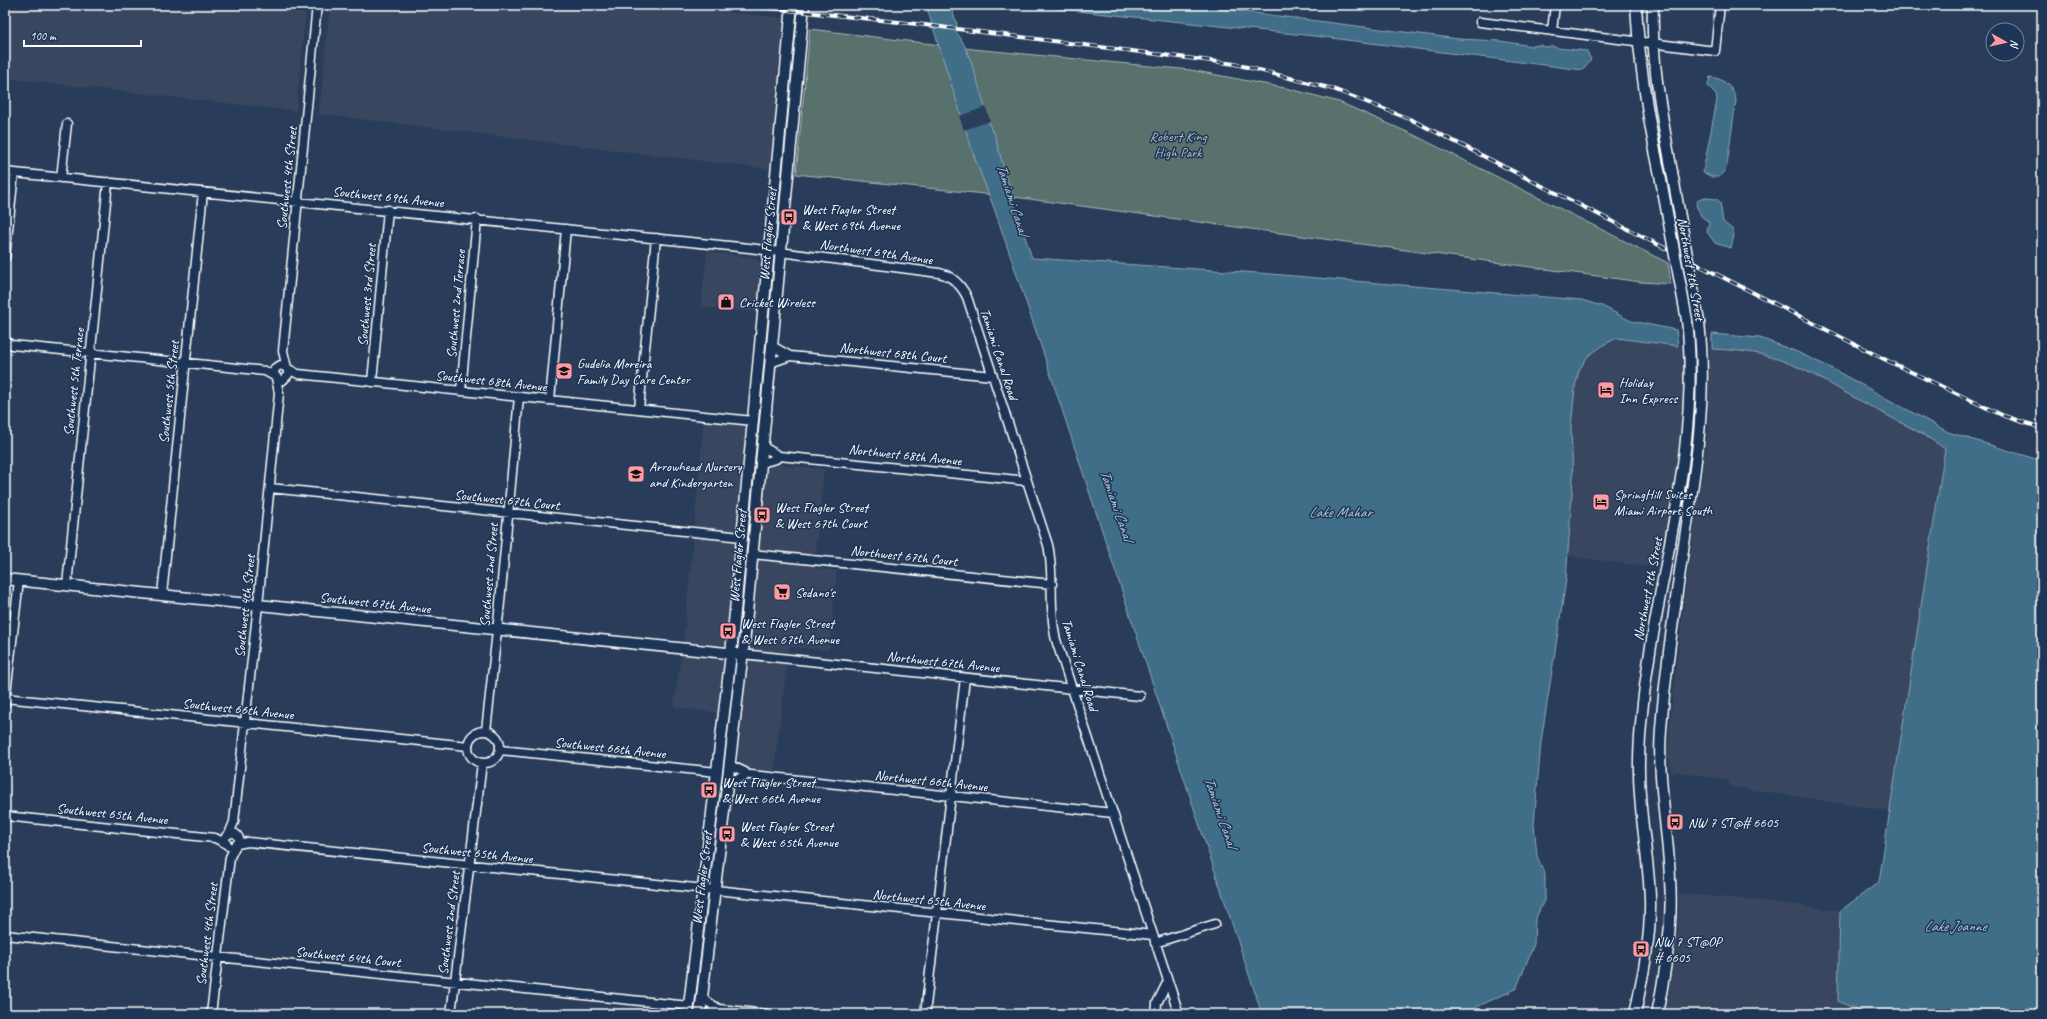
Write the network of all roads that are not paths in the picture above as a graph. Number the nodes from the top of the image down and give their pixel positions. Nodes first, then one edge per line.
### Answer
1 (317, 5) edge
2 (792, 5) edge
3 (804, 5) edge
4 (1555, 5) edge
5 (1636, 5) edge
6 (1653, 5) edge
7 (1720, 5) edge
8 (1480, 22) dead end
9 (1552, 31) junction
10 (1638, 41) junction
11 (1653, 43) junction
12 (783, 98) junction
13 (794, 100) junction
14 (67, 124) dead end
15 (5, 172) edge
16 (14, 173) junction
17 (61, 178) junction
18 (108, 182) junction
19 (203, 192) junction
20 (298, 201) junction
21 (388, 210) junction
22 (477, 219) junction
23 (566, 229) junction
24 (656, 238) junction
25 (769, 250) junction
26 (780, 252) junction
27 (5, 258) edge
28 (954, 279) joint
29 (7, 345) edge
30 (772, 346) junction
31 (90, 354) junction
32 (283, 354) junction
33 (790, 356) junction
34 (185, 363) junction
35 (770, 363) junction
36 (276, 372) junction
37 (287, 373) junction
38 (993, 376) junction
39 (372, 382) junction
40 (461, 391) junction
41 (279, 393) junction
42 (519, 397) junction
43 (550, 400) junction
44 (639, 409) junction
45 (753, 421) junction
46 (762, 446) junction
47 (779, 456) junction
48 (760, 463) junction
49 (1027, 481) junction
50 (270, 488) junction
51 (508, 513) junction
52 (742, 537) junction
53 (752, 554) junction
54 (5, 579) edge
55 (19, 580) junction
56 (1052, 584) junction
57 (67, 585) junction
58 (162, 595) junction
59 (258, 605) junction
60 (498, 630) junction
61 (731, 654) junction
62 (742, 654) junction
63 (965, 678) junction
64 (1073, 688) junction
65 (1140, 696) dead end
66 (5, 700) edge
67 (245, 723) junction
68 (486, 732) junction
69 (468, 746) junction
70 (500, 750) junction
71 (482, 763) junction
72 (730, 765) junction
73 (717, 772) junction
74 (746, 775) junction
75 (728, 781) junction
76 (951, 796) junction
77 (1113, 813) junction
78 (5, 816) edge
79 (215, 838) junction
80 (234, 838) junction
81 (227, 844) junction
82 (230, 857) junction
83 (469, 865) junction
84 (703, 890) junction
85 (714, 890) junction
86 (937, 913) junction
87 (1215, 924) dead end
88 (5, 935) edge
89 (1154, 939) junction
90 (218, 957) junction
91 (455, 981) junction
92 (1168, 981) junction
93 (702, 998) junction
94 (719, 1009) junction
95 (688, 1010) edge
96 (211, 1014) edge
97 (451, 1014) edge
98 (700, 1014) edge
99 (707, 1014) edge
100 (766, 1014) edge
101 (925, 1014) edge
102 (1156, 1014) edge
103 (1179, 1014) edge
104 (1635, 1014) edge
105 (1657, 1014) edge

1 - 20 street, Southwest 4th Street
2 - 12 main road, West Flagler Street
3 - 13 main road, West Flagler Street
4 - 9 street
5 - 10 main road, Northwest 7th Street
6 - 11 main road, Northwest 7th Street
7 - 11 street
8 - 9 street
9 - 10 street
10 - 11 street
10 - 104 main road, Northwest 7th Street, bridge
11 - 105 main road, Northwest 7th Street, bridge
12 - 13 main road
12 - 25 main road, West Flagler Street
13 - 26 main road, West Flagler Street
14 - 17 street
15 - 16 street, Southwest 69th Avenue
16 - 17 street, Southwest 69th Avenue
16 - 27 street
17 - 18 street, Southwest 69th Avenue
18 - 19 street, Southwest 69th Avenue
18 - 31 street, Southwest 5th Terrace
19 - 20 street, Southwest 69th Avenue
19 - 34 street, Southwest 5th Street
20 - 21 street, Southwest 69th Avenue
20 - 32 street, Southwest 4th Street
21 - 22 street, Southwest 69th Avenue
21 - 39 street, Southwest 3rd Street
22 - 23 street, Southwest 69th Avenue
22 - 40 street, Southwest 2nd Terrace
23 - 24 street, Southwest 69th Avenue
23 - 43 street
24 - 25 street, Southwest 69th Avenue
24 - 44 street
25 - 26 street, Northwest 69th Avenue
25 - 45 main road, West Flagler Street
26 - 28 street, Northwest 69th Avenue
26 - 30 main road, West Flagler Street
28 - 38 street, Tamiami Canal Road
29 - 31 street
30 - 33 street, Northwest 68th Court
30 - 35 main road, West Flagler Street
31 - 34 street
31 - 57 street, Southwest 5th Terrace
32 - 36 street, Southwest 4th Street
32 - 37 street, Southwest 4th Street
33 - 35 street, Northwest 68th Court
33 - 38 street, Northwest 68th Court
34 - 36 street
34 - 58 street, Southwest 5th Street
35 - 46 main road, West Flagler Street
36 - 37 street
36 - 37 street
36 - 41 street, Southwest 4th Street
37 - 39 street, Southwest 68th Avenue
37 - 41 street, Southwest 4th Street
38 - 49 street, Tamiami Canal Road
39 - 40 street, Southwest 68th Avenue
40 - 42 street, Southwest 68th Avenue
41 - 50 street, Southwest 4th Street
42 - 43 street, Southwest 68th Avenue
42 - 51 street, Southwest 2nd Street
43 - 44 street, Southwest 68th Avenue
44 - 45 street, Southwest 68th Avenue
45 - 52 main road, West Flagler Street
46 - 47 street, Northwest 68th Avenue
46 - 48 main road, West Flagler Street
47 - 48 street, Northwest 68th Avenue
47 - 49 street, Northwest 68th Avenue
48 - 53 main road, West Flagler Street
49 - 56 street, Tamiami Canal Road
50 - 51 street, Southwest 67th Court
50 - 59 street, Southwest 4th Street
51 - 52 street, Southwest 67th Court
51 - 60 street, Southwest 2nd Street
52 - 61 main road, West Flagler Street
53 - 56 street, Northwest 67th Court
53 - 62 main road, West Flagler Street
54 - 55 main road, Southwest 67th Avenue
55 - 57 main road, Southwest 67th Avenue
55 - 66 street
56 - 64 street, Tamiami Canal Road
57 - 58 main road, Southwest 67th Avenue
58 - 59 main road, Southwest 67th Avenue
59 - 60 main road, Southwest 67th Avenue
59 - 67 street, Southwest 4th Street
60 - 61 main road, Southwest 67th Avenue
60 - 68 street, Southwest 2nd Street
61 - 62 main road, Southwest 67th Avenue
61 - 73 main road, West Flagler Street
62 - 63 street, Northwest 67th Avenue
62 - 72 main road, West Flagler Street
63 - 64 street, Northwest 67th Avenue
63 - 76 street
64 - 65 street, Northwest 67th Avenue
64 - 77 street, Tamiami Canal Road
66 - 67 street, Southwest 66th Avenue
67 - 69 street, Southwest 66th Avenue
67 - 80 street, Southwest 4th Street
68 - 69 street
68 - 70 street
69 - 71 street
70 - 71 street
70 - 73 street, Southwest 66th Avenue
71 - 83 street, Southwest 2nd Street
72 - 74 street, Northwest 66th Avenue
72 - 75 main road, West Flagler Street
73 - 84 main road, West Flagler Street
74 - 75 street, Northwest 66th Avenue
74 - 76 street, Northwest 66th Avenue
75 - 85 main road, West Flagler Street
76 - 77 street, Northwest 66th Avenue
76 - 86 street
77 - 89 street, Tamiami Canal Road
78 - 79 street, Southwest 65th Avenue
79 - 80 street, Southwest 65th Avenue
79 - 81 street, Southwest 65th Avenue
80 - 81 street, Southwest 4th Street
80 - 82 street, Southwest 4th Street
80 - 83 street, Southwest 65th Avenue
81 - 82 street, Southwest 4th Street
82 - 90 street, Southwest 4th Street
83 - 84 street, Southwest 65th Avenue
83 - 91 street, Southwest 2nd Street
84 - 85 street, Northwest 65th Avenue
84 - 95 main road, West Flagler Street
85 - 86 street, Northwest 65th Avenue
85 - 93 main road, West Flagler Street
86 - 89 street, Northwest 65th Avenue
86 - 101 street
87 - 89 street, Northwest 65th Avenue
88 - 90 street, Southwest 64th Court
89 - 92 street, Tamiami Canal Road
90 - 91 street, Southwest 64th Court
90 - 96 street, Southwest 4th Street
91 - 95 street, Southwest 64th Court
91 - 97 street, Southwest 2nd Street
92 - 102 street
92 - 103 street, Tamiami Canal Road
93 - 94 street
93 - 98 main road, West Flagler Street
94 - 99 street
94 - 100 street

